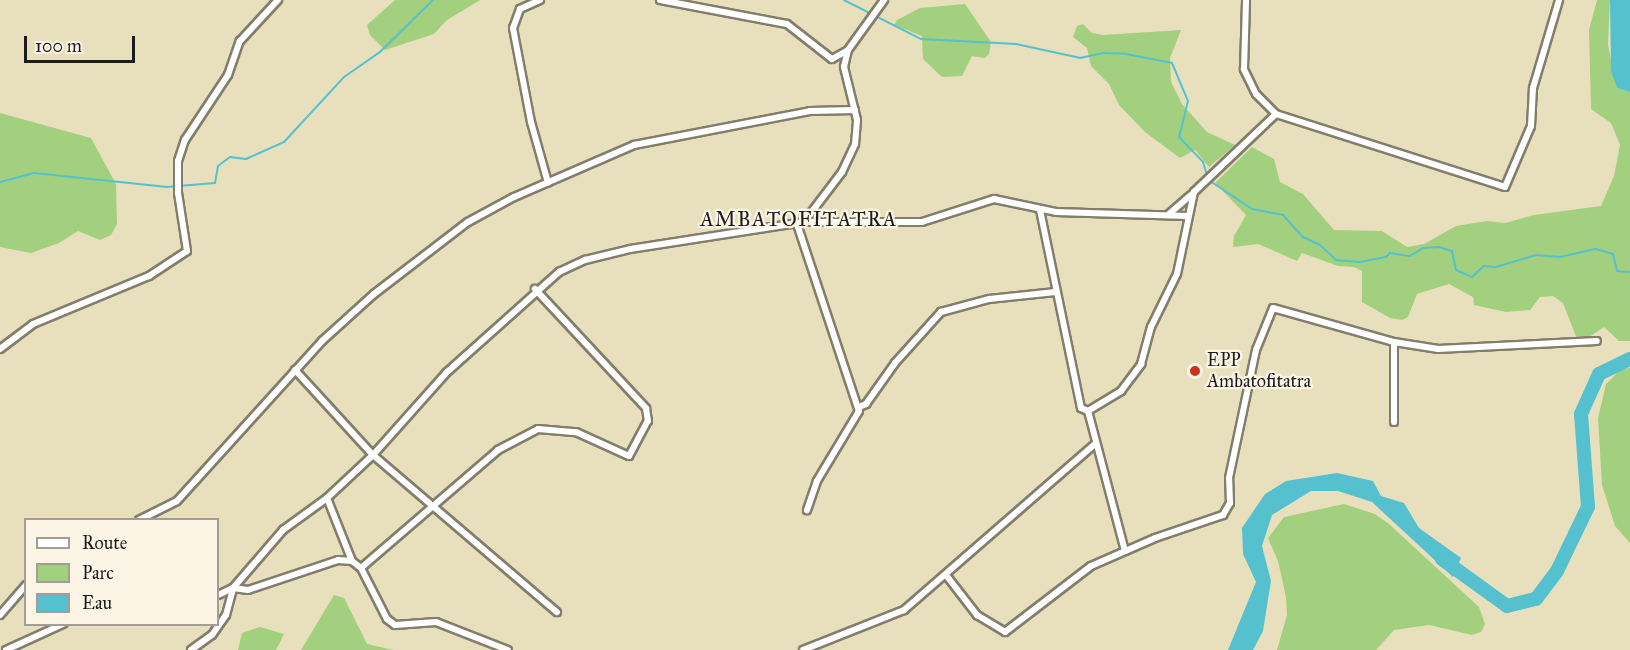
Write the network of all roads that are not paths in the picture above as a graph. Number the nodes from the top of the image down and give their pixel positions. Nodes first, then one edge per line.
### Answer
1 (278, 0) edge
2 (540, 0) edge
3 (660, 0) edge
4 (884, 0) edge
5 (1246, 0) edge
6 (1559, 0) edge
7 (848, 50) junction
8 (855, 110) junction
9 (1276, 114) junction
10 (548, 183) junction
11 (1194, 192) junction
12 (1040, 210) junction
13 (1169, 214) junction
14 (1187, 216) junction
15 (800, 223) junction
16 (535, 289) junction
17 (1056, 292) junction
18 (1597, 341) dead end
19 (1394, 342) junction
20 (0, 349) edge
21 (295, 370) junction
22 (859, 407) junction
23 (1088, 411) junction
24 (1394, 422) dead end
25 (1095, 444) junction
26 (373, 455) junction
27 (327, 498) junction
28 (433, 505) junction
29 (807, 510) dead end
30 (141, 518) edge
31 (1125, 551) junction
32 (352, 561) junction
33 (361, 568) junction
34 (946, 575) junction
35 (24, 587) edge
36 (233, 588) junction
37 (219, 595) edge
38 (557, 612) dead end
39 (0, 615) edge
40 (219, 625) edge
41 (59, 626) edge
42 (218, 626) edge
43 (6, 650) edge
44 (191, 650) edge
45 (508, 650) edge
46 (802, 650) edge

1 - 20 street
2 - 10 street
3 - 7 street
4 - 7 street
5 - 9 street
6 - 9 street
7 - 8 street
8 - 10 street
8 - 15 street
9 - 11 street
10 - 21 street
11 - 13 street
11 - 14 street
12 - 13 street
12 - 15 street
12 - 17 street
13 - 14 street
14 - 23 street
15 - 16 street
15 - 22 street
16 - 26 street
16 - 28 street
17 - 22 street
17 - 23 street
18 - 19 street
19 - 24 street
19 - 31 street
21 - 26 street
21 - 30 street
22 - 29 street
23 - 25 street
25 - 31 street
25 - 34 street
26 - 27 street
26 - 28 street
27 - 32 street
27 - 36 street
28 - 33 street
28 - 38 street
31 - 34 street
32 - 33 street
32 - 36 street
33 - 45 street
34 - 46 street
35 - 39 street
36 - 37 street
36 - 40 street
41 - 43 street
42 - 44 street

